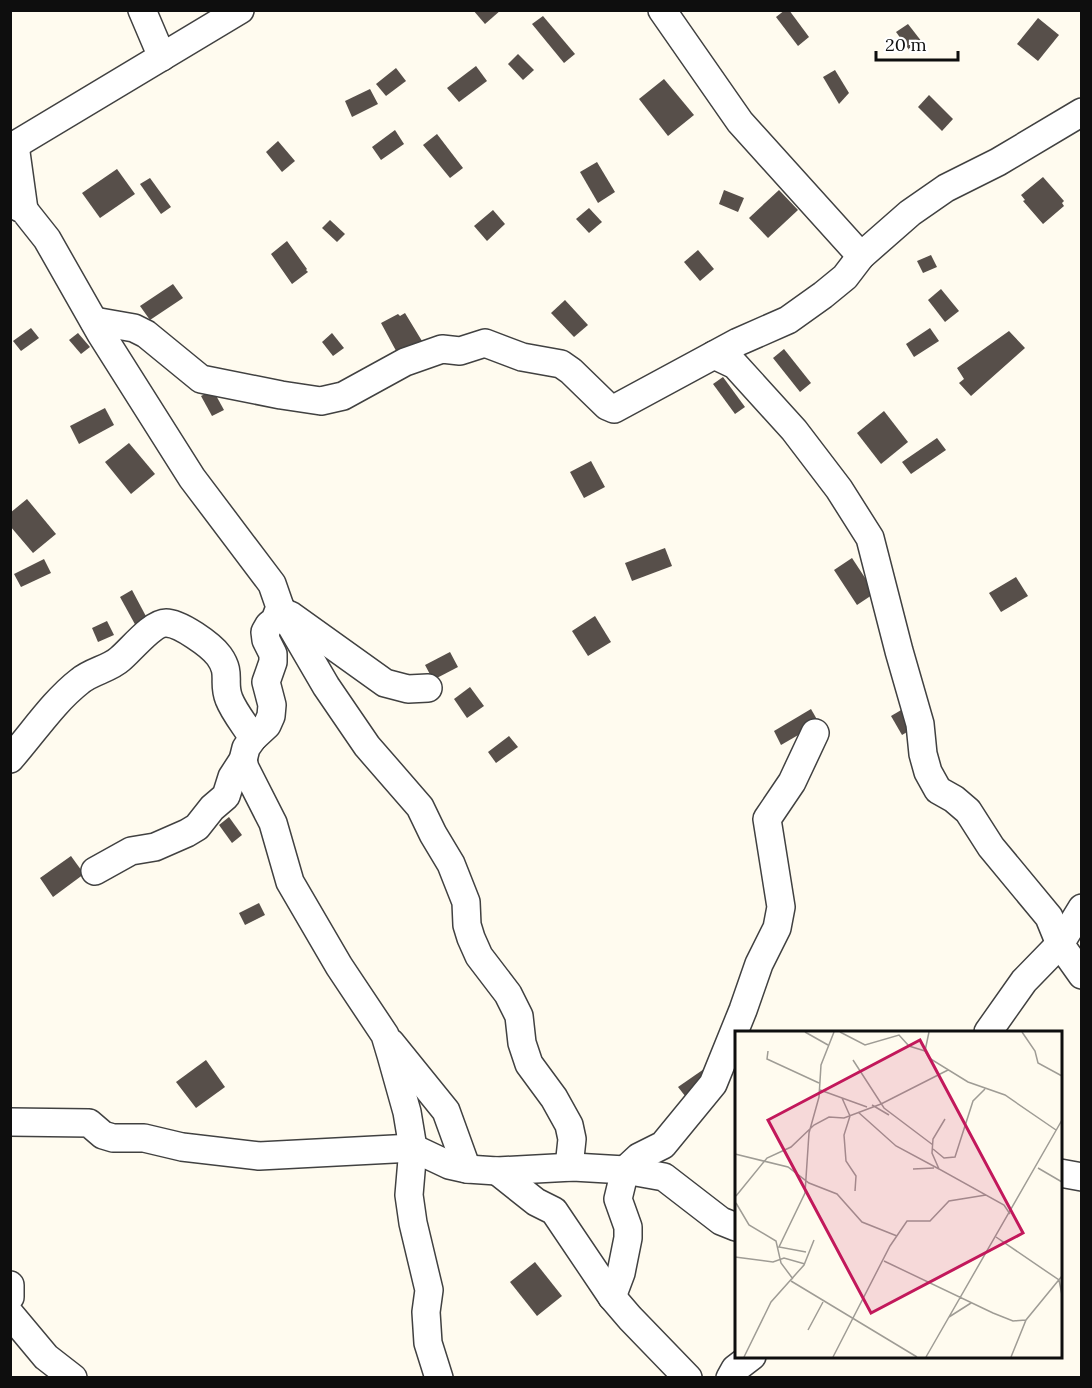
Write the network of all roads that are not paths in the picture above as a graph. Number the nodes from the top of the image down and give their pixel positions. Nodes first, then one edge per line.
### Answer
1 (142, 10) edge
2 (240, 10) edge
3 (662, 10) edge
4 (162, 57) junction
5 (1082, 112) edge
6 (13, 146) edge
7 (17, 207) edge
8 (861, 256) junction
9 (94, 321) junction
10 (729, 354) junction
11 (280, 607) junction
12 (428, 688) dead end
13 (815, 733) dead end
14 (248, 749) junction
15 (10, 759) edge
16 (95, 871) dead end
17 (1082, 908) edge
18 (1060, 944) junction
19 (1082, 975) edge
20 (988, 1031) edge
21 (385, 1035) junction
22 (10, 1122) edge
23 (413, 1148) junction
24 (568, 1167) junction
25 (467, 1168) junction
26 (625, 1170) junction
27 (497, 1171) junction
28 (1062, 1173) edge
29 (1082, 1177) edge
30 (735, 1227) edge
31 (10, 1285) edge
32 (10, 1297) edge
33 (612, 1297) junction
34 (10, 1314) edge
35 (750, 1358) edge
36 (73, 1377) edge
37 (439, 1377) edge
38 (688, 1377) edge
39 (730, 1377) edge

1 - 4 street
2 - 4 street
3 - 8 street
4 - 6 street
5 - 8 street
6 - 7 street
7 - 9 street
8 - 10 street
9 - 10 street
9 - 11 street
10 - 18 street
11 - 12 street
11 - 14 street
11 - 24 street
13 - 26 street
14 - 15 street
14 - 16 street
14 - 21 street
17 - 18 street
18 - 19 street
18 - 20 street
21 - 23 street
21 - 25 street
22 - 23 street
23 - 25 street
23 - 37 street
24 - 26 street
24 - 27 street
25 - 27 street
26 - 30 street
26 - 33 street
27 - 33 street
28 - 29 street
31 - 32 street
33 - 38 street
34 - 36 street
35 - 39 street

